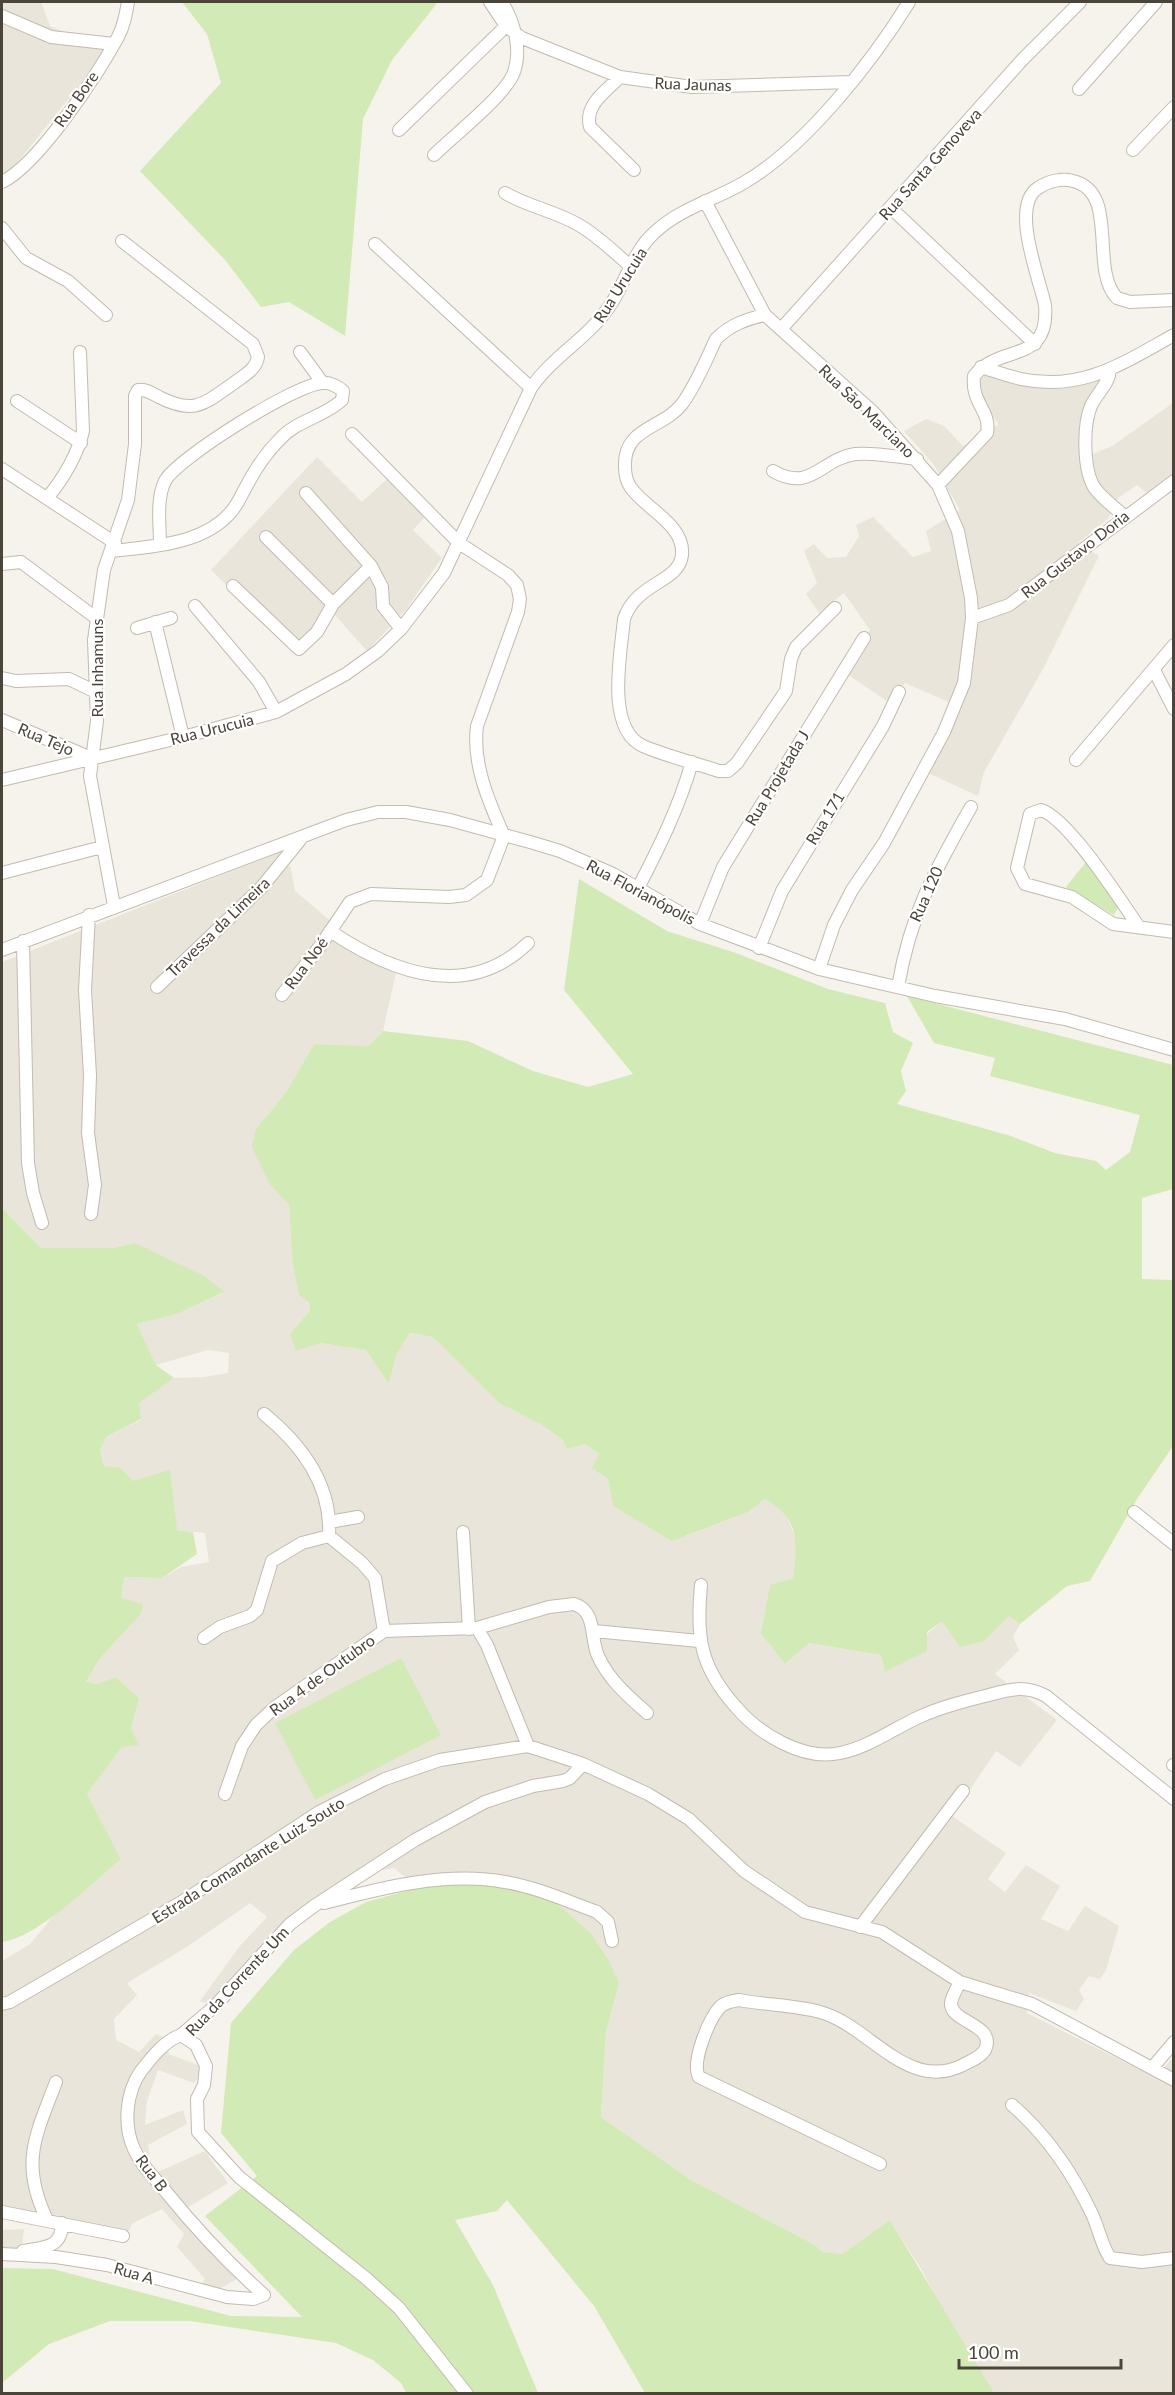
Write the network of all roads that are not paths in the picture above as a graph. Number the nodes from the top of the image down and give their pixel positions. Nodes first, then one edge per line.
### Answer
1 (128, 2) edge
2 (490, 2) edge
3 (502, 2) edge
4 (909, 2) edge
5 (1080, 2) edge
6 (1156, 2) edge
7 (2, 16) edge
8 (511, 30) junction
9 (114, 44) junction
10 (620, 77) junction
11 (850, 82) junction
12 (1079, 89) dead end
13 (1173, 106) edge
14 (399, 130) dead end
15 (1133, 150) dead end
16 (434, 155) dead end
17 (634, 170) dead end
18 (2, 182) edge
19 (505, 193) dead end
20 (705, 201) junction
21 (891, 208) junction
22 (2, 228) edge
23 (122, 241) dead end
24 (375, 244) dead end
25 (630, 266) junction
26 (1173, 300) edge
27 (106, 315) dead end
28 (765, 315) junction
29 (782, 328) junction
30 (1173, 335) edge
31 (1035, 344) junction
32 (80, 352) dead end
33 (300, 352) dead end
34 (981, 367) junction
35 (1110, 370) junction
36 (322, 382) junction
37 (531, 388) junction
38 (17, 401) dead end
39 (352, 434) dead end
40 (81, 443) junction
41 (917, 459) junction
42 (2, 469) edge
43 (773, 471) dead end
44 (1173, 481) edge
45 (938, 485) junction
46 (306, 493) dead end
47 (48, 497) junction
48 (1124, 516) junction
49 (266, 537) dead end
50 (459, 543) junction
51 (160, 544) junction
52 (114, 547) junction
53 (2, 564) edge
54 (371, 566) junction
55 (233, 586) dead end
56 (333, 604) junction
57 (195, 606) dead end
58 (835, 608) dead end
59 (96, 618) junction
60 (171, 618) dead end
61 (972, 618) junction
62 (155, 622) junction
63 (137, 628) dead end
64 (401, 629) junction
65 (864, 638) dead end
66 (1173, 645) edge
67 (1154, 670) junction
68 (2, 678) edge
69 (96, 692) junction
70 (899, 692) dead end
71 (1173, 709) edge
72 (276, 712) junction
73 (2, 720) edge
74 (183, 737) junction
75 (91, 758) junction
76 (1076, 760) dead end
77 (692, 762) junction
78 (2, 780) edge
79 (971, 807) dead end
80 (504, 836) junction
81 (301, 839) junction
82 (102, 847) junction
83 (2, 873) edge
84 (637, 890) junction
85 (114, 906) junction
86 (89, 915) junction
87 (700, 924) junction
88 (1138, 927) junction
89 (330, 931) junction
90 (1173, 932) edge
91 (23, 941) junction
92 (528, 943) dead end
93 (759, 948) junction
94 (2, 950) edge
95 (819, 969) junction
96 (157, 987) dead end
97 (898, 987) junction
98 (282, 995) dead end
99 (1173, 1050) edge
100 (91, 1214) dead end
101 (42, 1223) dead end
102 (264, 1414) dead end
103 (1134, 1512) dead end
104 (358, 1517) dead end
105 (330, 1522) junction
106 (463, 1532) dead end
107 (329, 1536) junction
108 (1173, 1544) edge
109 (701, 1585) dead end
110 (473, 1628) junction
111 (384, 1631) junction
112 (594, 1632) junction
113 (204, 1638) dead end
114 (699, 1641) junction
115 (647, 1713) dead end
116 (528, 1746) junction
117 (584, 1764) junction
118 (963, 1791) dead end
119 (225, 1794) dead end
120 (1173, 1799) edge
121 (314, 1906) junction
122 (860, 1927) junction
123 (612, 1941) dead end
124 (960, 1982) junction
125 (2, 2004) edge
126 (181, 2035) junction
127 (1173, 2042) edge
128 (1153, 2067) junction
129 (1173, 2080) edge
130 (56, 2082) dead end
131 (1012, 2105) dead end
132 (880, 2164) dead end
133 (2, 2212) edge
134 (48, 2220) junction
135 (62, 2223) junction
136 (123, 2236) dead end
137 (6, 2254) edge
138 (1173, 2258) edge
139 (264, 2295) joint
140 (467, 2394) edge

1 - 9 street, Rua Bore
2 - 8 street, Rua Jaunas
3 - 8 street
4 - 11 street, Rua Urucuia
5 - 21 street, Rua Santa Genoveva
6 - 12 street
7 - 9 street
8 - 10 street, Rua Jaunas
8 - 14 street
8 - 16 street
9 - 18 street, Rua Bore
10 - 11 street, Rua Jaunas
10 - 17 street
11 - 20 street, Rua Urucuia
13 - 15 street
19 - 25 street
20 - 25 street, Rua Urucuia
20 - 28 street, Rua São Marciano
21 - 29 street, Rua Santa Genoveva
21 - 31 street
22 - 27 street
23 - 52 street, Rua Inhamuns
24 - 37 street
25 - 37 street, Rua Urucuia
26 - 31 street
28 - 29 street, Rua São Marciano
28 - 77 street
29 - 41 street, Rua São Marciano
30 - 35 street
31 - 34 street
32 - 40 street
33 - 36 street
34 - 35 street
34 - 45 street
35 - 48 street
36 - 51 street
36 - 51 street
37 - 50 street, Rua Urucuia
38 - 40 street
39 - 50 street
40 - 47 street
41 - 43 street
41 - 45 street, Rua São Marciano
42 - 47 street
44 - 48 street, Rua Gustavo Doria
45 - 61 street, Rua São Marciano
46 - 54 street
47 - 52 street
48 - 61 street, Rua Gustavo Doria
49 - 56 street
50 - 64 street, Rua Urucuia
50 - 80 street
51 - 52 street
52 - 59 street, Rua Inhamuns
53 - 59 street
54 - 56 street
54 - 64 street
55 - 56 street
57 - 72 street
58 - 77 street
59 - 69 street, Rua Inhamuns
60 - 62 street
61 - 95 street, Rua São Marciano
62 - 63 street
62 - 74 street
64 - 72 street, Rua Urucuia
65 - 87 street, Rua Projetada J
66 - 67 street
67 - 71 street
67 - 76 street
68 - 69 street
69 - 75 street, Rua Inhamuns
70 - 93 street, Rua 171
72 - 74 street, Rua Urucuia
73 - 75 street, Rua Tejo
74 - 75 street, Rua Urucuia
75 - 78 street, Rua Urucuia
75 - 82 street, Rua Inhamuns
77 - 84 street
79 - 97 street, Rua 120
80 - 81 street, Rua Florianópolis
80 - 84 street, Rua Florianópolis
80 - 89 street, Rua Noé
81 - 85 street, Rua Florianópolis
81 - 96 street, Travessa da Limeira
82 - 83 street
82 - 85 street, Rua Inhamuns
84 - 87 street, Rua Florianópolis
85 - 86 street, Rua Florianópolis
86 - 91 street, Rua Florianópolis
86 - 100 street
87 - 93 street, Rua Florianópolis
88 - 88 street
88 - 90 street
89 - 92 street
89 - 98 street, Rua Noé
91 - 94 street, Rua Florianópolis
91 - 101 street
93 - 95 street, Rua Florianópolis
95 - 97 street, Rua Florianópolis
97 - 99 street, Rua Florianópolis
102 - 105 street
103 - 108 street
104 - 105 street
105 - 107 street
106 - 110 street
107 - 111 street
107 - 113 street
109 - 114 street
110 - 111 street, Rua 4 de Outubro
110 - 112 street, Rua 4 de Outubro
110 - 116 street
111 - 119 street, Rua 4 de Outubro
112 - 114 street
112 - 115 street, Rua 4 de Outubro
114 - 120 street
116 - 117 street, Estrada Comandante Luiz Souto
116 - 125 street, Estrada Comandante Luiz Souto
117 - 121 street, Rua da Corrente Um
117 - 122 street, Estrada Comandante Luiz Souto
118 - 122 street
121 - 123 street
121 - 126 street, Rua da Corrente Um
122 - 124 street, Estrada Comandante Luiz Souto
124 - 128 street, Estrada Comandante Luiz Souto
124 - 132 street
126 - 139 street, Rua B
126 - 140 street, Rua da Corrente Um
127 - 128 street
128 - 129 street, Estrada Comandante Luiz Souto
130 - 134 street
131 - 138 street
133 - 134 street
134 - 135 street
135 - 136 street
135 - 137 street
137 - 139 street, Rua A

